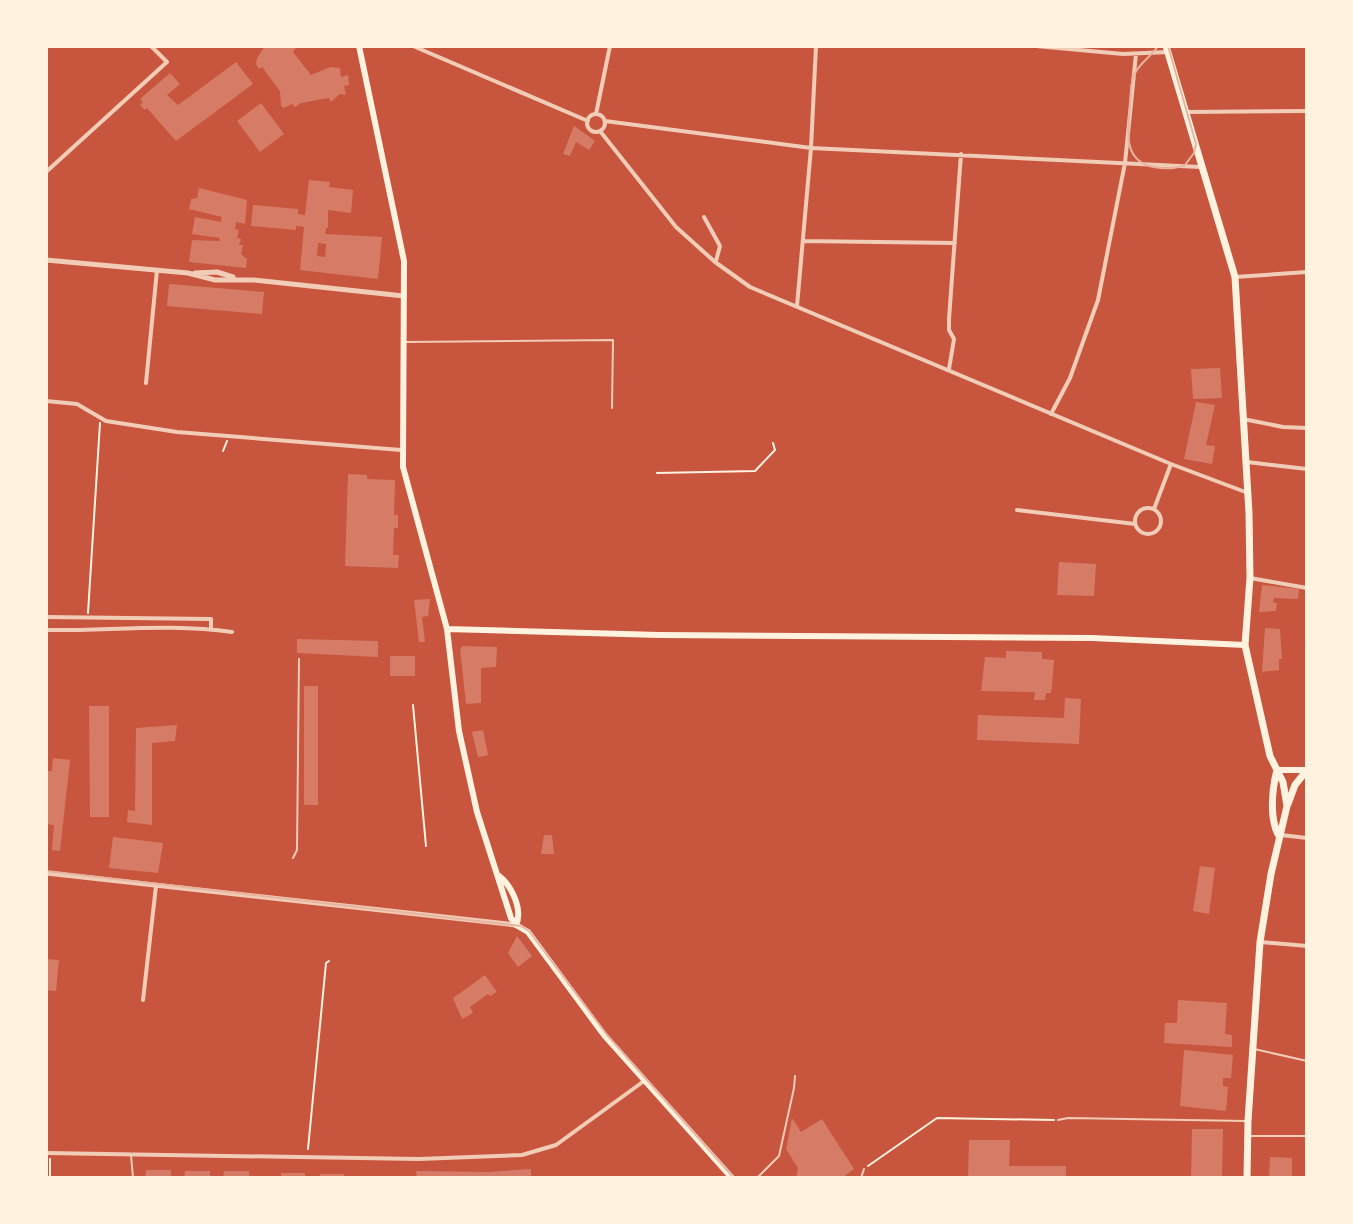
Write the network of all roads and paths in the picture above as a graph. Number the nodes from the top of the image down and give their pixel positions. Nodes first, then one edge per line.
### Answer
1 (151, 46) edge
2 (359, 46) edge
3 (413, 46) edge
4 (610, 46) edge
5 (816, 46) edge
6 (1036, 46) edge
7 (1057, 47) edge
8 (1167, 49) edge
9 (1136, 54) junction
10 (1307, 111) edge
11 (1186, 112) junction
12 (596, 114) junction
13 (588, 121) junction
14 (605, 121) junction
15 (600, 131) junction
16 (811, 148) junction
17 (961, 154) junction
18 (1125, 163) junction
19 (1203, 167) junction
20 (46, 172) edge
21 (704, 217) dead end
22 (803, 241) junction
23 (955, 243) junction
24 (46, 260) edge
25 (715, 262) junction
26 (157, 270) junction
27 (1307, 272) edge
28 (1235, 277) junction
29 (405, 296) junction
30 (797, 306) junction
31 (405, 342) junction
32 (949, 369) junction
33 (146, 383) dead end
34 (46, 401) edge
35 (612, 408) dead end
36 (1051, 414) junction
37 (100, 418) junction
38 (1243, 419) junction
39 (1307, 428) edge
40 (227, 436) junction
41 (773, 443) dead end
42 (401, 450) junction
43 (223, 451) dead end
44 (1247, 462) junction
45 (1171, 464) junction
46 (1307, 469) edge
47 (657, 473) dead end
48 (1248, 493) junction
49 (1154, 509) junction
50 (1017, 510) dead end
51 (1135, 524) junction
52 (1250, 578) junction
53 (1307, 588) edge
54 (212, 611) dead end
55 (46, 617) edge
56 (88, 618) junction
57 (174, 619) junction
58 (211, 619) junction
59 (177, 628) junction
60 (211, 629) junction
61 (447, 629) junction
62 (46, 630) edge
63 (87, 631) junction
64 (232, 632) dead end
65 (1245, 645) junction
66 (299, 659) dead end
67 (413, 705) dead end
68 (1277, 770) junction
69 (1307, 770) edge
70 (1287, 806) junction
71 (1279, 836) junction
72 (1307, 838) edge
73 (426, 846) dead end
74 (293, 858) dead end
75 (46, 873) edge
76 (156, 886) junction
77 (516, 925) junction
78 (1260, 942) junction
79 (1307, 946) edge
80 (329, 961) dead end
81 (143, 1000) dead end
82 (1252, 1048) junction
83 (1307, 1061) edge
84 (795, 1076) dead end
85 (644, 1081) junction
86 (1058, 1120) joint
87 (1248, 1121) junction
88 (1247, 1136) junction
89 (1307, 1136) edge
90 (308, 1150) dead end
91 (48, 1154) edge
92 (131, 1154) junction
93 (864, 1169) joint
94 (50, 1178) edge
95 (133, 1178) edge
96 (732, 1178) edge
97 (757, 1178) edge
98 (861, 1178) edge
99 (1247, 1178) edge

1 - 20 street
2 - 29 main road
3 - 13 street
4 - 12 street
5 - 16 street
6 - 7 street
7 - 9 street
8 - 9 street
8 - 11 main road
9 - 18 street
10 - 11 street
11 - 19 main road
12 - 13 street
12 - 14 street
13 - 15 street
14 - 15 street
14 - 16 street
15 - 25 street
16 - 17 street
16 - 22 street
17 - 18 street
17 - 23 street
18 - 19 street
18 - 36 street
19 - 28 main road
21 - 25 street
22 - 23 street
22 - 30 street
23 - 32 street
24 - 26 street
25 - 30 street
26 - 29 street
26 - 33 street
27 - 28 street
28 - 38 main road
29 - 31 main road
30 - 32 street
31 - 35 lane
31 - 42 main road
32 - 36 street
34 - 37 street
36 - 45 street
37 - 40 street
37 - 56 path
38 - 39 street
38 - 44 main road
40 - 42 street
40 - 43 path
41 - 47 path
42 - 61 main road
44 - 46 street
44 - 48 main road
45 - 48 street
45 - 49 street
48 - 52 main road
49 - 51 street
49 - 51 street
50 - 51 street
52 - 53 street
52 - 65 main road
54 - 58 lane
55 - 56 street
56 - 57 street
56 - 63 street
57 - 58 street
57 - 59 street
58 - 60 street
59 - 60 street
59 - 63 street
60 - 64 street
61 - 65 main road
61 - 77 main road
62 - 63 street
65 - 68 main road
66 - 74 lane
67 - 73 path
68 - 69 main road
68 - 70 main road
68 - 71 main road
69 - 70 main road
70 - 71 main road
71 - 72 street
71 - 78 main road
75 - 76 street
76 - 77 street
76 - 81 street
77 - 85 main road
78 - 79 street
78 - 82 main road
80 - 90 path
82 - 83 lane
82 - 87 main road
84 - 97 lane
85 - 92 street
85 - 96 main road
86 - 87 lane
86 - 93 path
87 - 88 main road
88 - 89 lane
88 - 99 main road
91 - 92 street
91 - 94 path
92 - 95 lane
93 - 98 lane

